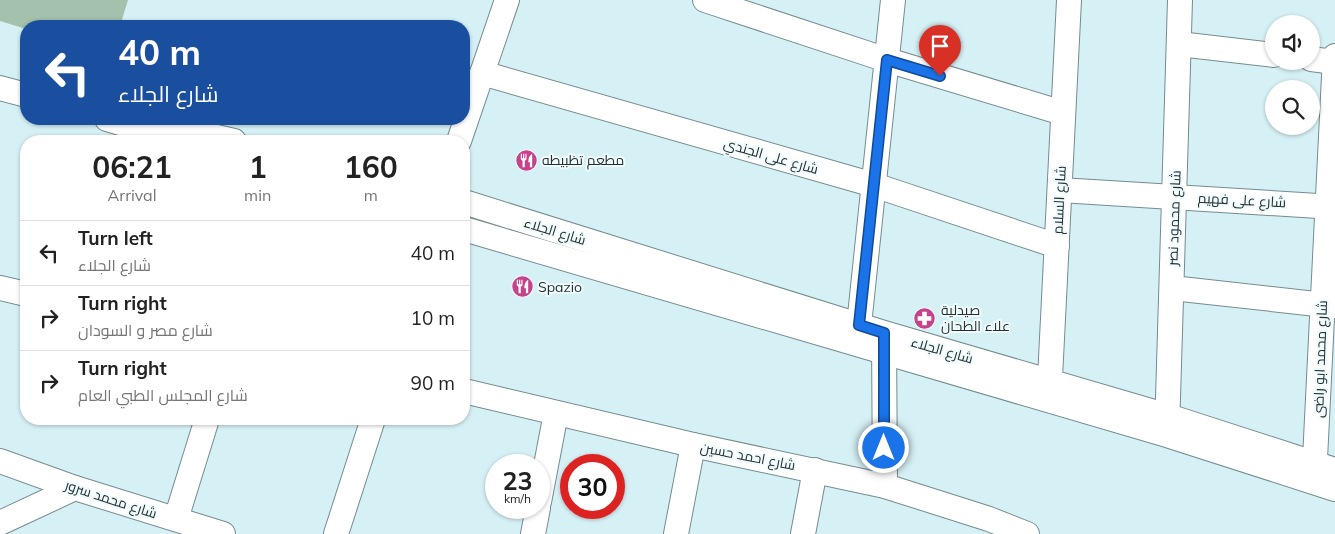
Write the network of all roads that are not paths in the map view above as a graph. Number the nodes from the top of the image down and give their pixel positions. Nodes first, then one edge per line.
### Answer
1 (507, 0) edge
2 (705, 0) edge
3 (893, 0) edge
4 (1069, 0) edge
5 (1180, 0) edge
6 (1179, 44) junction
7 (1265, 54) edge
8 (1335, 56) edge
9 (887, 60) junction
10 (1320, 60) edge
11 (1335, 62) edge
12 (482, 73) junction
13 (0, 88) edge
14 (20, 93) edge
15 (470, 108) edge
16 (1063, 113) junction
17 (126, 125) edge
18 (158, 135) edge
19 (174, 135) edge
20 (208, 135) edge
21 (874, 185) junction
22 (1060, 190) junction
23 (1174, 196) junction
24 (470, 204) edge
25 (1331, 206) edge
26 (470, 231) edge
27 (1057, 246) junction
28 (0, 288) edge
29 (1172, 288) junction
30 (20, 293) edge
31 (1328, 305) edge
32 (859, 325) junction
33 (884, 343) junction
34 (1050, 391) junction
35 (470, 392) edge
36 (556, 413) junction
37 (205, 425) edge
38 (371, 425) edge
39 (1168, 426) junction
40 (693, 445) junction
41 (548, 454) edge
42 (0, 461) edge
43 (815, 470) junction
44 (1328, 481) edge
45 (885, 486) junction
46 (75, 488) junction
47 (176, 519) junction
48 (536, 519) edge
49 (0, 523) edge
50 (223, 534) edge
51 (336, 534) edge
52 (533, 534) edge
53 (676, 534) edge
54 (803, 534) edge
55 (1027, 534) edge

1 - 12 street
2 - 9 street
3 - 9 street
4 - 16 street, شارع السلام
5 - 6 street, شارع محمود نصر
6 - 7 street
6 - 23 street, شارع محمود نصر
8 - 11 street, شارع محمد ابو راضى
9 - 16 street
9 - 21 street
10 - 11 street
11 - 25 street, شارع محمد ابو راضى
12 - 15 street
12 - 21 street, شارع على الجندي
13 - 14 street
16 - 22 street, شارع السلام
17 - 18 street
19 - 20 street
21 - 27 street, شارع على الجندي
21 - 32 street
22 - 23 street, شارع على فهيم
22 - 27 street, شارع السلام
23 - 25 street, شارع على فهيم
23 - 29 street, شارع محمود نصر
24 - 32 street, شارع الجلاء
25 - 31 street, شارع محمد ابو راضى
26 - 33 street, شارع الجلاء
27 - 34 street, شارع السلام
28 - 30 street
29 - 31 street
29 - 39 street, شارع محمود نصر
31 - 44 street, شارع محمد ابو راضى
32 - 33 street, شارع الجلاء
33 - 34 street, شارع الجلاء
33 - 45 street
34 - 39 street, شارع الجلاء
35 - 36 street, شارع احمد حسين
36 - 40 street, شارع احمد حسين
36 - 41 street
37 - 47 street
38 - 51 street
39 - 44 street, شارع الجلاء
40 - 43 street, شارع احمد حسين
40 - 53 street
42 - 46 street, شارع محمد سرور
43 - 45 street, شارع احمد حسين
43 - 54 street
45 - 55 street, شارع احمد حسين
46 - 47 street, شارع محمد سرور
46 - 49 street
47 - 50 street, شارع محمد سرور
48 - 52 street

